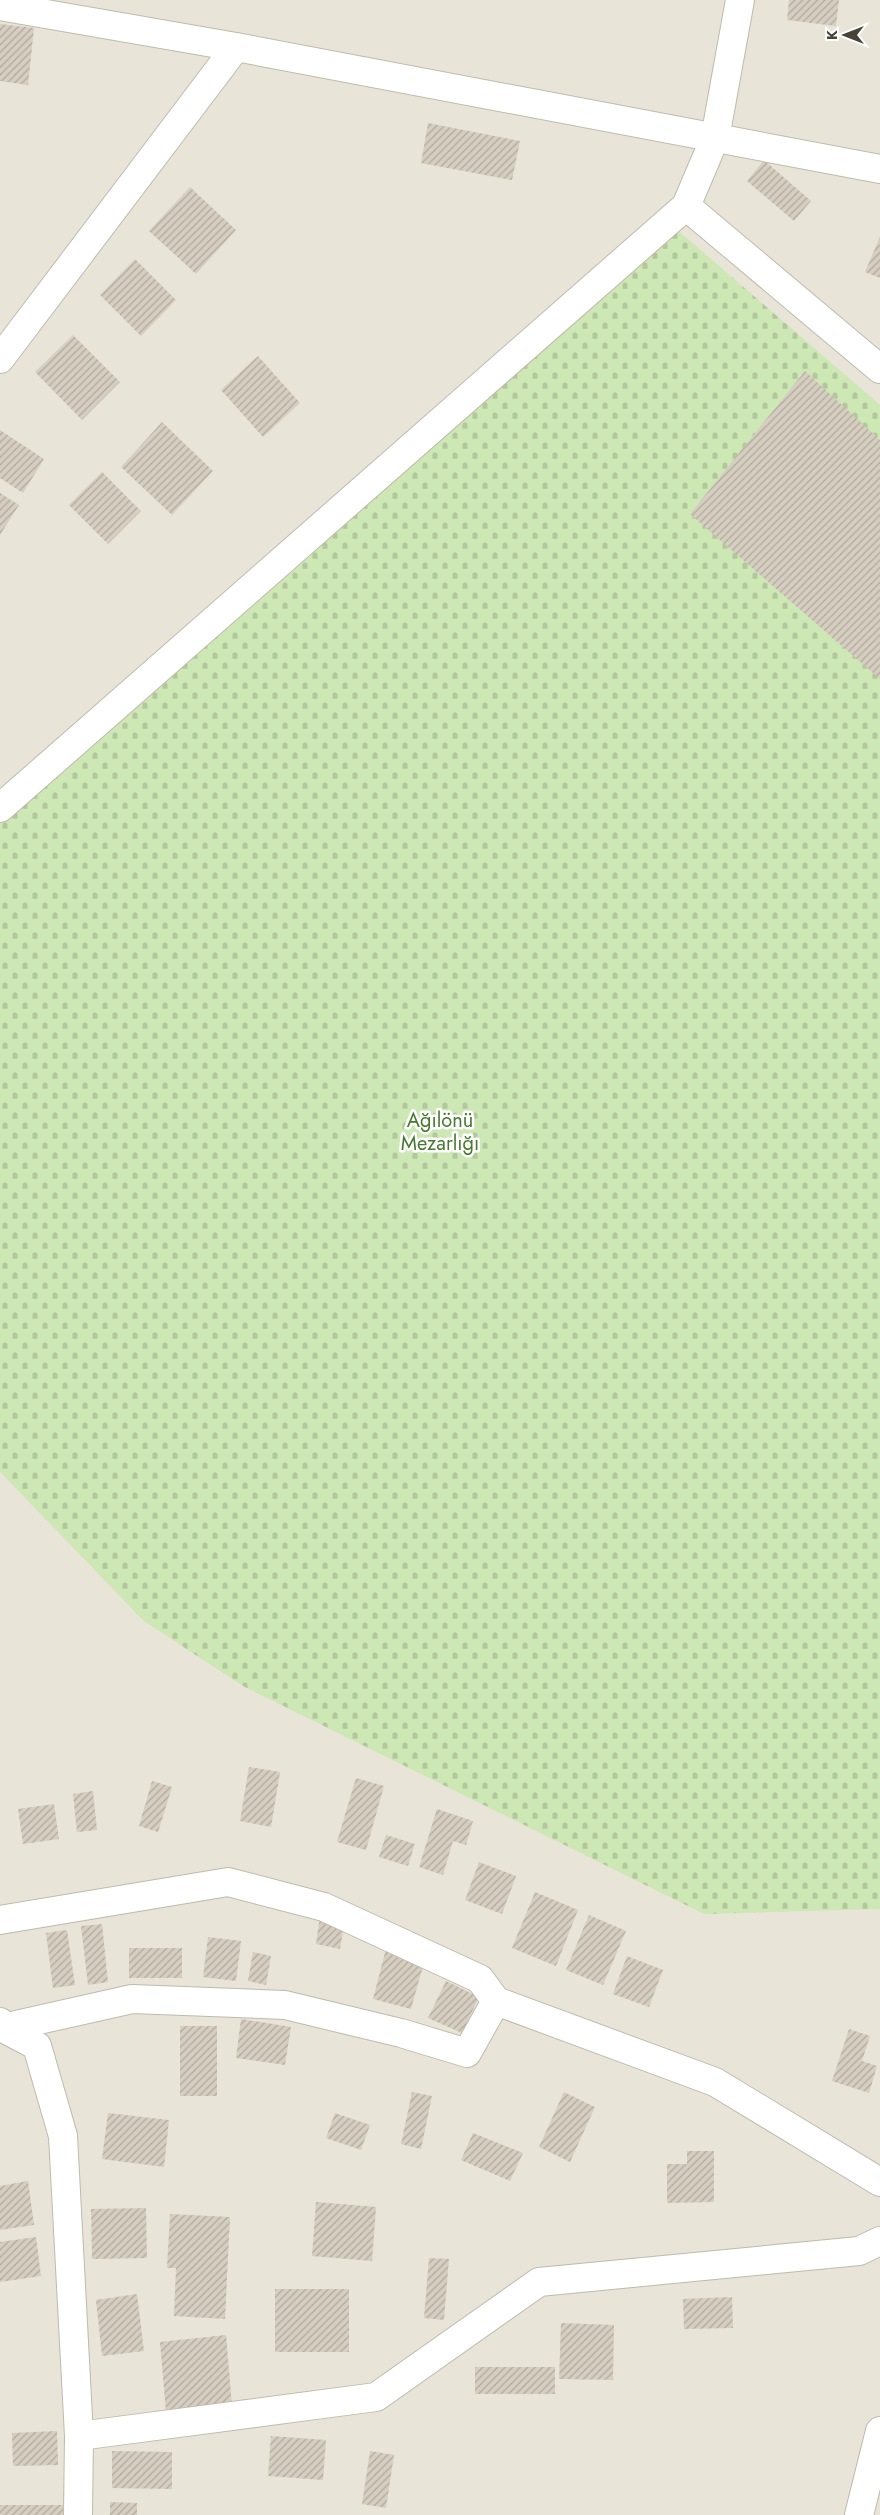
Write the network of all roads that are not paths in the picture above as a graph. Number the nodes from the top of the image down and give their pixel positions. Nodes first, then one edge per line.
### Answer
1 (740, 0) edge
2 (0, 6) edge
3 (236, 47) junction
4 (715, 138) junction
5 (880, 170) edge
6 (686, 206) junction
7 (0, 359) edge
8 (880, 369) edge
9 (0, 808) edge
10 (0, 1920) edge
11 (496, 2001) junction
12 (1, 2024) edge
13 (880, 2182) edge
14 (880, 2241) edge
15 (880, 2431) edge
16 (79, 2436) junction
17 (78, 2515) edge
18 (859, 2515) edge

1 - 4 street
2 - 3 street
3 - 4 street
3 - 7 street
4 - 5 street
4 - 6 street
6 - 8 street
6 - 9 street
10 - 11 street
11 - 12 street
11 - 13 street
12 - 16 street
14 - 16 street
15 - 18 street
16 - 17 street

